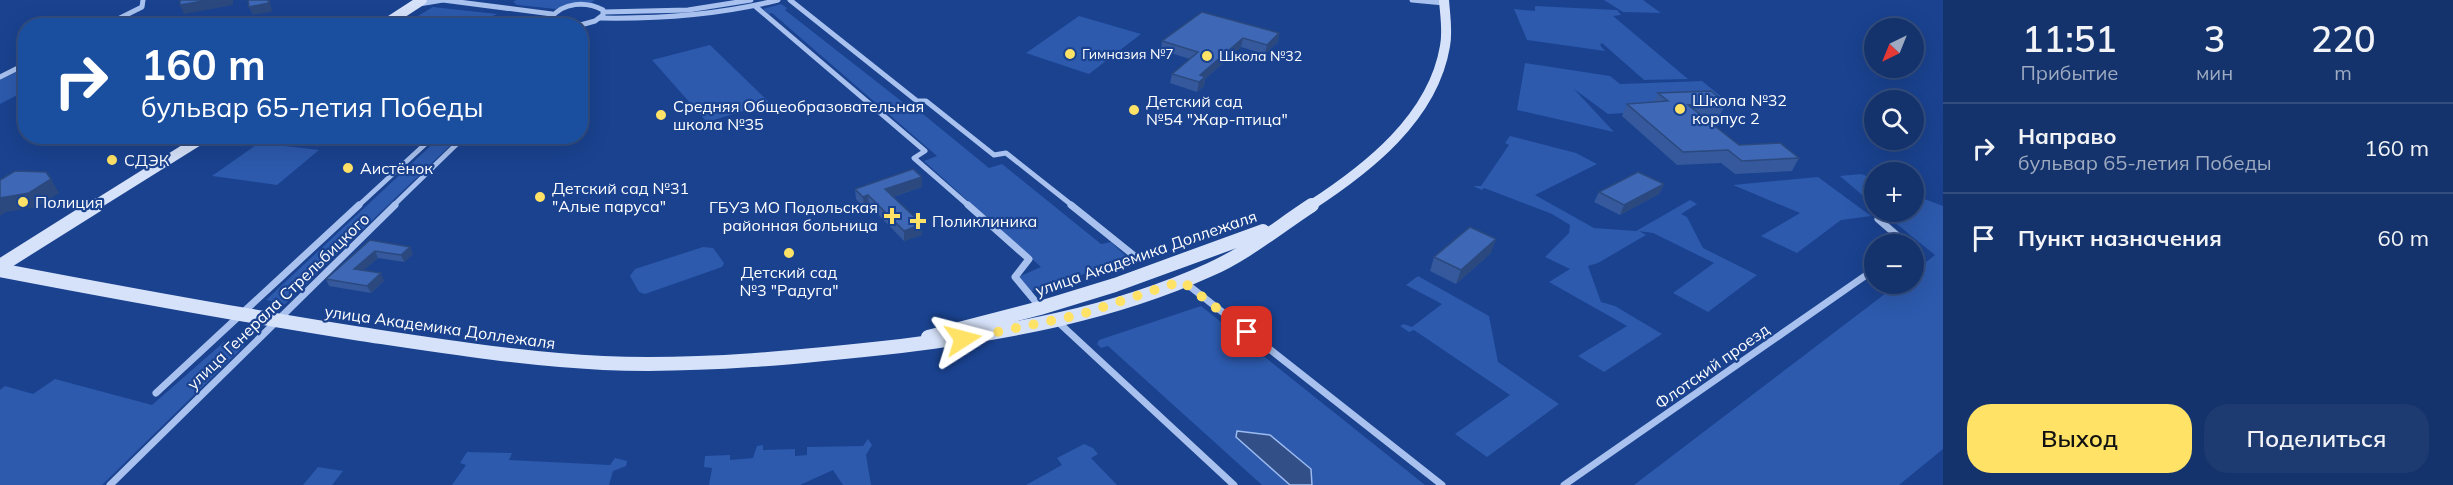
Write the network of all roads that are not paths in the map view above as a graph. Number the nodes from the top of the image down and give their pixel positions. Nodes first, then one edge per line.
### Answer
1 (143, 0) edge
2 (422, 0) edge
3 (442, 0) edge
4 (604, 0) edge
5 (778, 0) edge
6 (790, 0) edge
7 (1412, 0) edge
8 (1444, 2) edge
9 (753, 3) edge
10 (723, 5) junction
11 (413, 6) junction
12 (598, 6) junction
13 (727, 11) junction
14 (604, 12) junction
15 (552, 14) junction
16 (120, 18) edge
17 (394, 18) edge
18 (551, 18) edge
19 (600, 18) junction
20 (588, 22) edge
21 (18, 68) edge
22 (0, 77) edge
23 (193, 144) edge
24 (425, 144) edge
25 (457, 144) edge
26 (1882, 222) edge
27 (1283, 224) junction
28 (1896, 234) edge
29 (31, 247) junction
30 (1202, 253) junction
31 (1137, 258) dead end
32 (0, 259) edge
33 (0, 268) edge
34 (1215, 268) junction
35 (1864, 277) edge
36 (1182, 281) junction
37 (1040, 308) junction
38 (240, 316) junction
39 (997, 319) junction
40 (1057, 321) junction
41 (277, 322) junction
42 (1006, 332) junction
43 (880, 348) junction
44 (156, 393) dead end
45 (110, 485) edge
46 (1234, 485) edge
47 (1442, 485) edge
48 (1564, 485) edge

1 - 16 street
2 - 11 main road
3 - 11 street
3 - 15 street
4 - 12 street
5 - 9 street
6 - 31 street
7 - 8 street
8 - 27 main road, улица Академика Доллежаля
9 - 10 street
9 - 13 street
9 - 37 street
10 - 13 street
10 - 14 street
11 - 17 main road
12 - 14 street
12 - 15 street
13 - 19 street
14 - 19 street
15 - 18 street
19 - 20 street
21 - 22 street
23 - 29 main road
24 - 38 street, улица Генерала Стрельбицкого
25 - 41 street, улица Генерала Стрельбицкого
26 - 28 street
27 - 30 main road, улица Академика Доллежаля
27 - 34 main road, улица Академика Доллежаля
29 - 32 main road
29 - 33 main road
30 - 34 main road
30 - 37 main road, улица Академика Доллежаля
33 - 38 main road, улица Академика Доллежаля
34 - 36 main road, улица Академика Доллежаля
35 - 48 street, Флотский проезд
36 - 40 main road, улица Академика Доллежаля
36 - 47 street
37 - 39 main road, улица Академика Доллежаля
38 - 41 main road, улица Академика Доллежаля
38 - 44 street, улица Генерала Стрельбицкого
39 - 42 main road
39 - 43 main road, улица Академика Доллежаля
40 - 42 main road, улица Академика Доллежаля
40 - 46 street
41 - 43 main road, улица Академика Доллежаля
41 - 45 street, улица Генерала Стрельбицкого
42 - 43 main road, улица Академика Доллежаля

